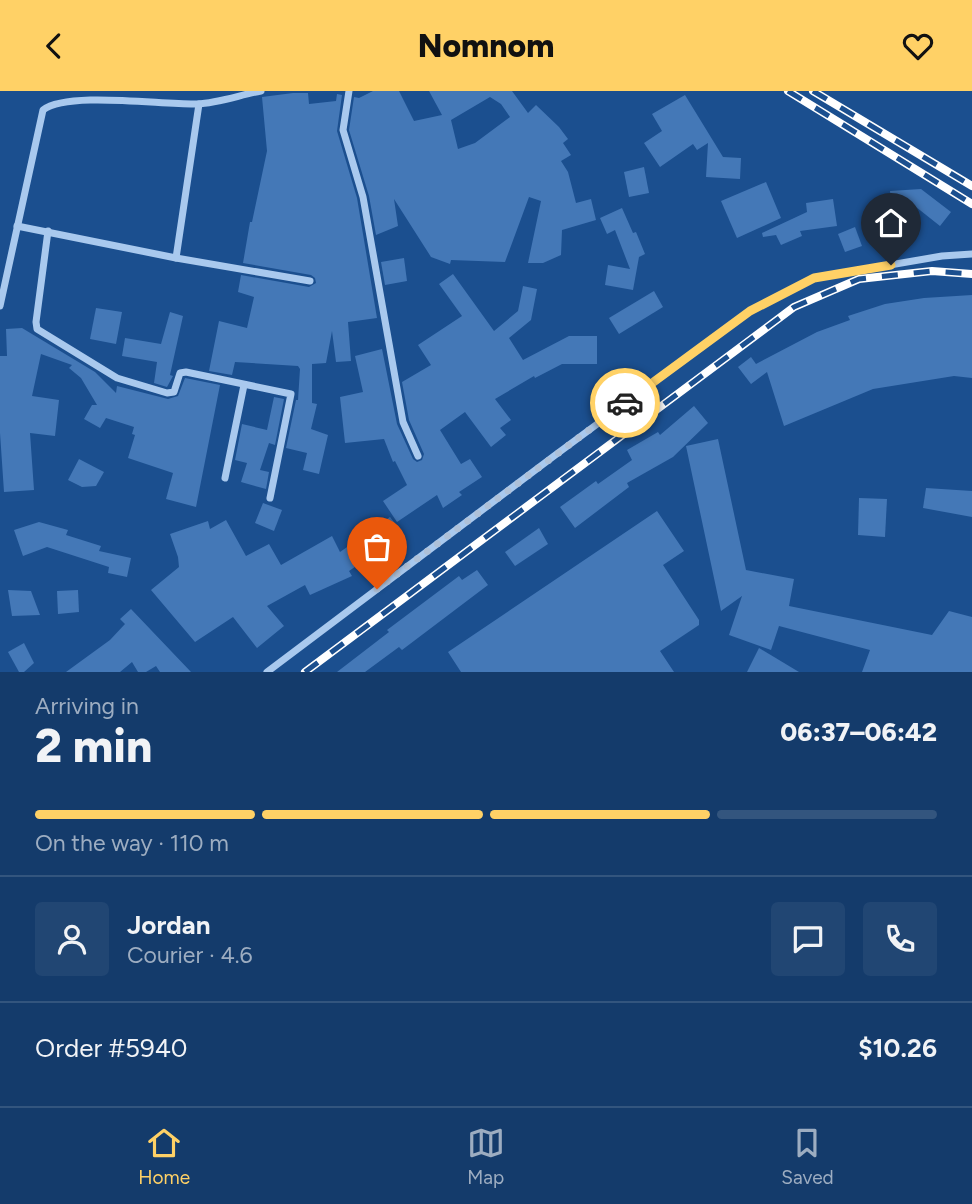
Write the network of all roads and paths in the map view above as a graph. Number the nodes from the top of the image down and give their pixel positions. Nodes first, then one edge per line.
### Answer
1 (261, 91) edge
2 (349, 91) edge
3 (99, 95) edge
4 (199, 104) junction
5 (18, 226) junction
6 (48, 231) junction
7 (972, 254) edge
8 (176, 258) junction
9 (310, 281) dead end
10 (0, 306) edge
11 (244, 385) junction
12 (418, 456) dead end
13 (225, 478) dead end
14 (270, 498) dead end
15 (267, 672) edge

1 - 4 street
2 - 12 street
3 - 4 street
3 - 5 street
4 - 8 street
5 - 6 street
5 - 10 street
6 - 8 street
6 - 11 street
7 - 15 street
8 - 9 street
11 - 13 street
11 - 14 street

